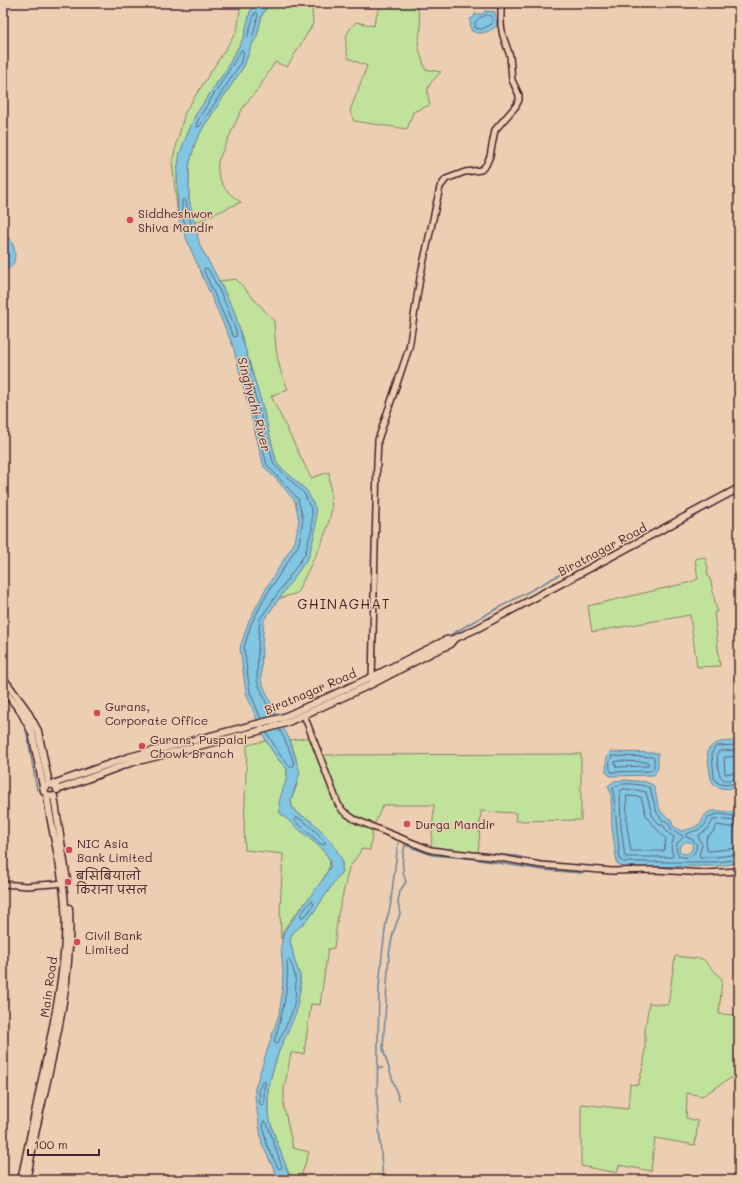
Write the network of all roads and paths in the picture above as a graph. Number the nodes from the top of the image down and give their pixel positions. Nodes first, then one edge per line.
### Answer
1 (501, 3) edge
2 (739, 488) edge
3 (454, 639) junction
4 (372, 677) junction
5 (3, 678) edge
6 (372, 684) junction
7 (3, 689) edge
8 (304, 715) junction
9 (285, 720) junction
10 (51, 790) junction
11 (739, 871) edge
12 (65, 883) junction
13 (3, 884) edge
14 (21, 1180) edge
15 (26, 1180) edge

1 - 4 street
2 - 3 main road, Biratnagar Road
3 - 4 main road, Biratnagar Road
3 - 6 main road, Biratnagar Road
4 - 6 street
4 - 9 main road, Biratnagar Road
5 - 10 main road
6 - 8 main road, Biratnagar Road
7 - 10 main road
8 - 9 main road, Biratnagar Road
8 - 11 street
9 - 10 main road, Biratnagar Road
10 - 12 main road, Main Road
12 - 13 street
12 - 14 main road, Main Road
12 - 15 main road, Main Road

